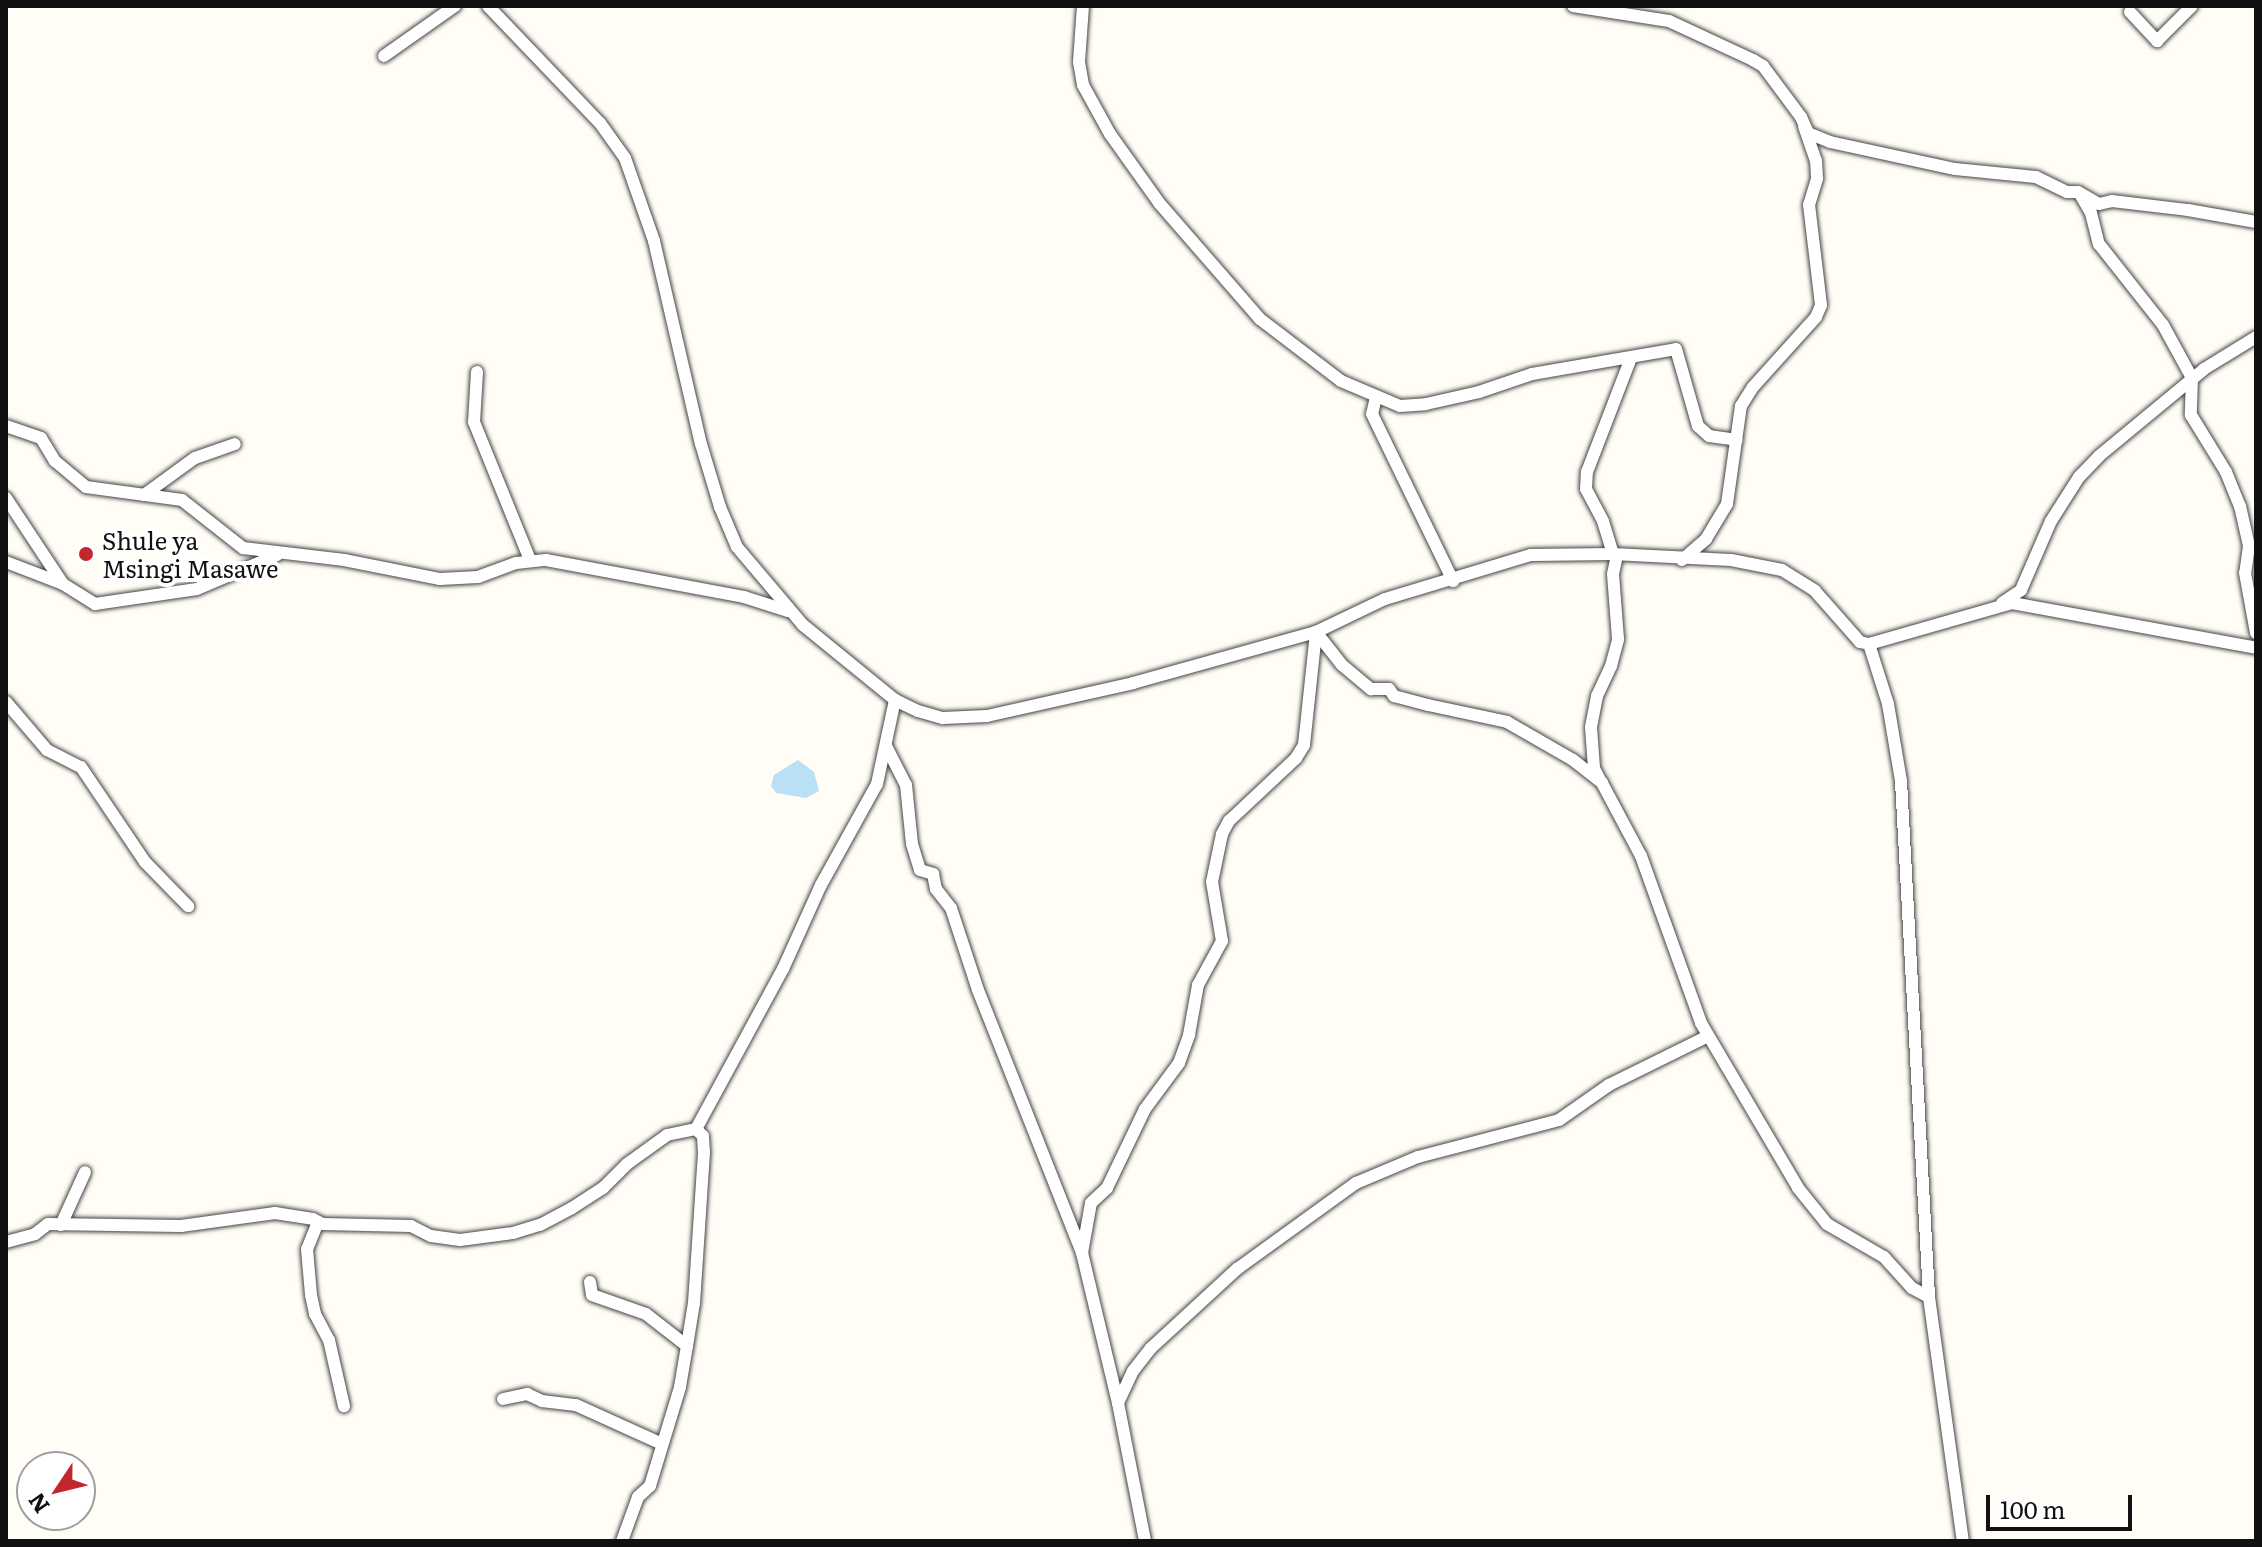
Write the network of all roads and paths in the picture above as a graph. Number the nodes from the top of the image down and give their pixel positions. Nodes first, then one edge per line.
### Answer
1 (455, 6) edge
2 (488, 6) edge
3 (1083, 6) edge
4 (1573, 6) edge
5 (1662, 6) edge
6 (2192, 6) edge
7 (2130, 12) dead end
8 (1669, 21) junction
9 (384, 56) dead end
10 (1801, 117) junction
11 (2078, 192) junction
12 (2256, 222) edge
13 (2256, 337) edge
14 (1631, 358) junction
15 (477, 372) dead end
16 (2192, 378) junction
17 (1376, 397) junction
18 (6, 426) edge
19 (1737, 440) junction
20 (235, 444) dead end
21 (144, 495) junction
22 (6, 498) edge
23 (279, 554) junction
24 (1615, 554) junction
25 (530, 560) junction
26 (1682, 560) junction
27 (6, 562) edge
28 (1453, 581) junction
29 (63, 584) junction
30 (2002, 603) junction
31 (788, 611) junction
32 (1316, 632) junction
33 (2256, 633) edge
34 (1869, 644) junction
35 (2256, 648) edge
36 (895, 700) junction
37 (6, 702) edge
38 (886, 746) junction
39 (1602, 783) junction
40 (188, 906) dead end
41 (1708, 1036) junction
42 (696, 1129) junction
43 (85, 1172) dead end
44 (318, 1222) junction
45 (61, 1225) junction
46 (6, 1242) edge
47 (1082, 1253) junction
48 (590, 1282) dead end
49 (1929, 1297) junction
50 (687, 1346) junction
51 (503, 1399) dead end
52 (1118, 1403) junction
53 (344, 1406) dead end
54 (662, 1444) junction
55 (622, 1541) edge
56 (1145, 1541) edge
57 (1963, 1541) edge

1 - 9 street
2 - 31 street
3 - 17 street
4 - 8 street
5 - 8 street
6 - 7 street
8 - 10 street
10 - 11 street
10 - 19 street
11 - 12 street
11 - 16 street
13 - 16 street
14 - 17 street
14 - 19 street
14 - 24 street
15 - 25 street
16 - 30 street
16 - 33 street
17 - 28 street
18 - 21 street
19 - 26 street
20 - 21 street
21 - 23 street
22 - 29 street
23 - 25 street
23 - 29 street
24 - 26 street
24 - 28 street
24 - 39 street
25 - 31 street
26 - 34 street
27 - 29 street
28 - 32 street
30 - 34 street
30 - 35 street
31 - 36 street
32 - 36 street
32 - 39 street
32 - 47 street
34 - 49 street
36 - 38 street
37 - 40 street
38 - 42 street
38 - 47 street
39 - 41 street
41 - 49 street
41 - 52 street
42 - 44 street
42 - 50 street
43 - 45 street
44 - 45 street
44 - 53 street
45 - 46 street
47 - 52 street
48 - 50 street
49 - 57 street
50 - 54 street
51 - 54 street
52 - 56 street
54 - 55 street

